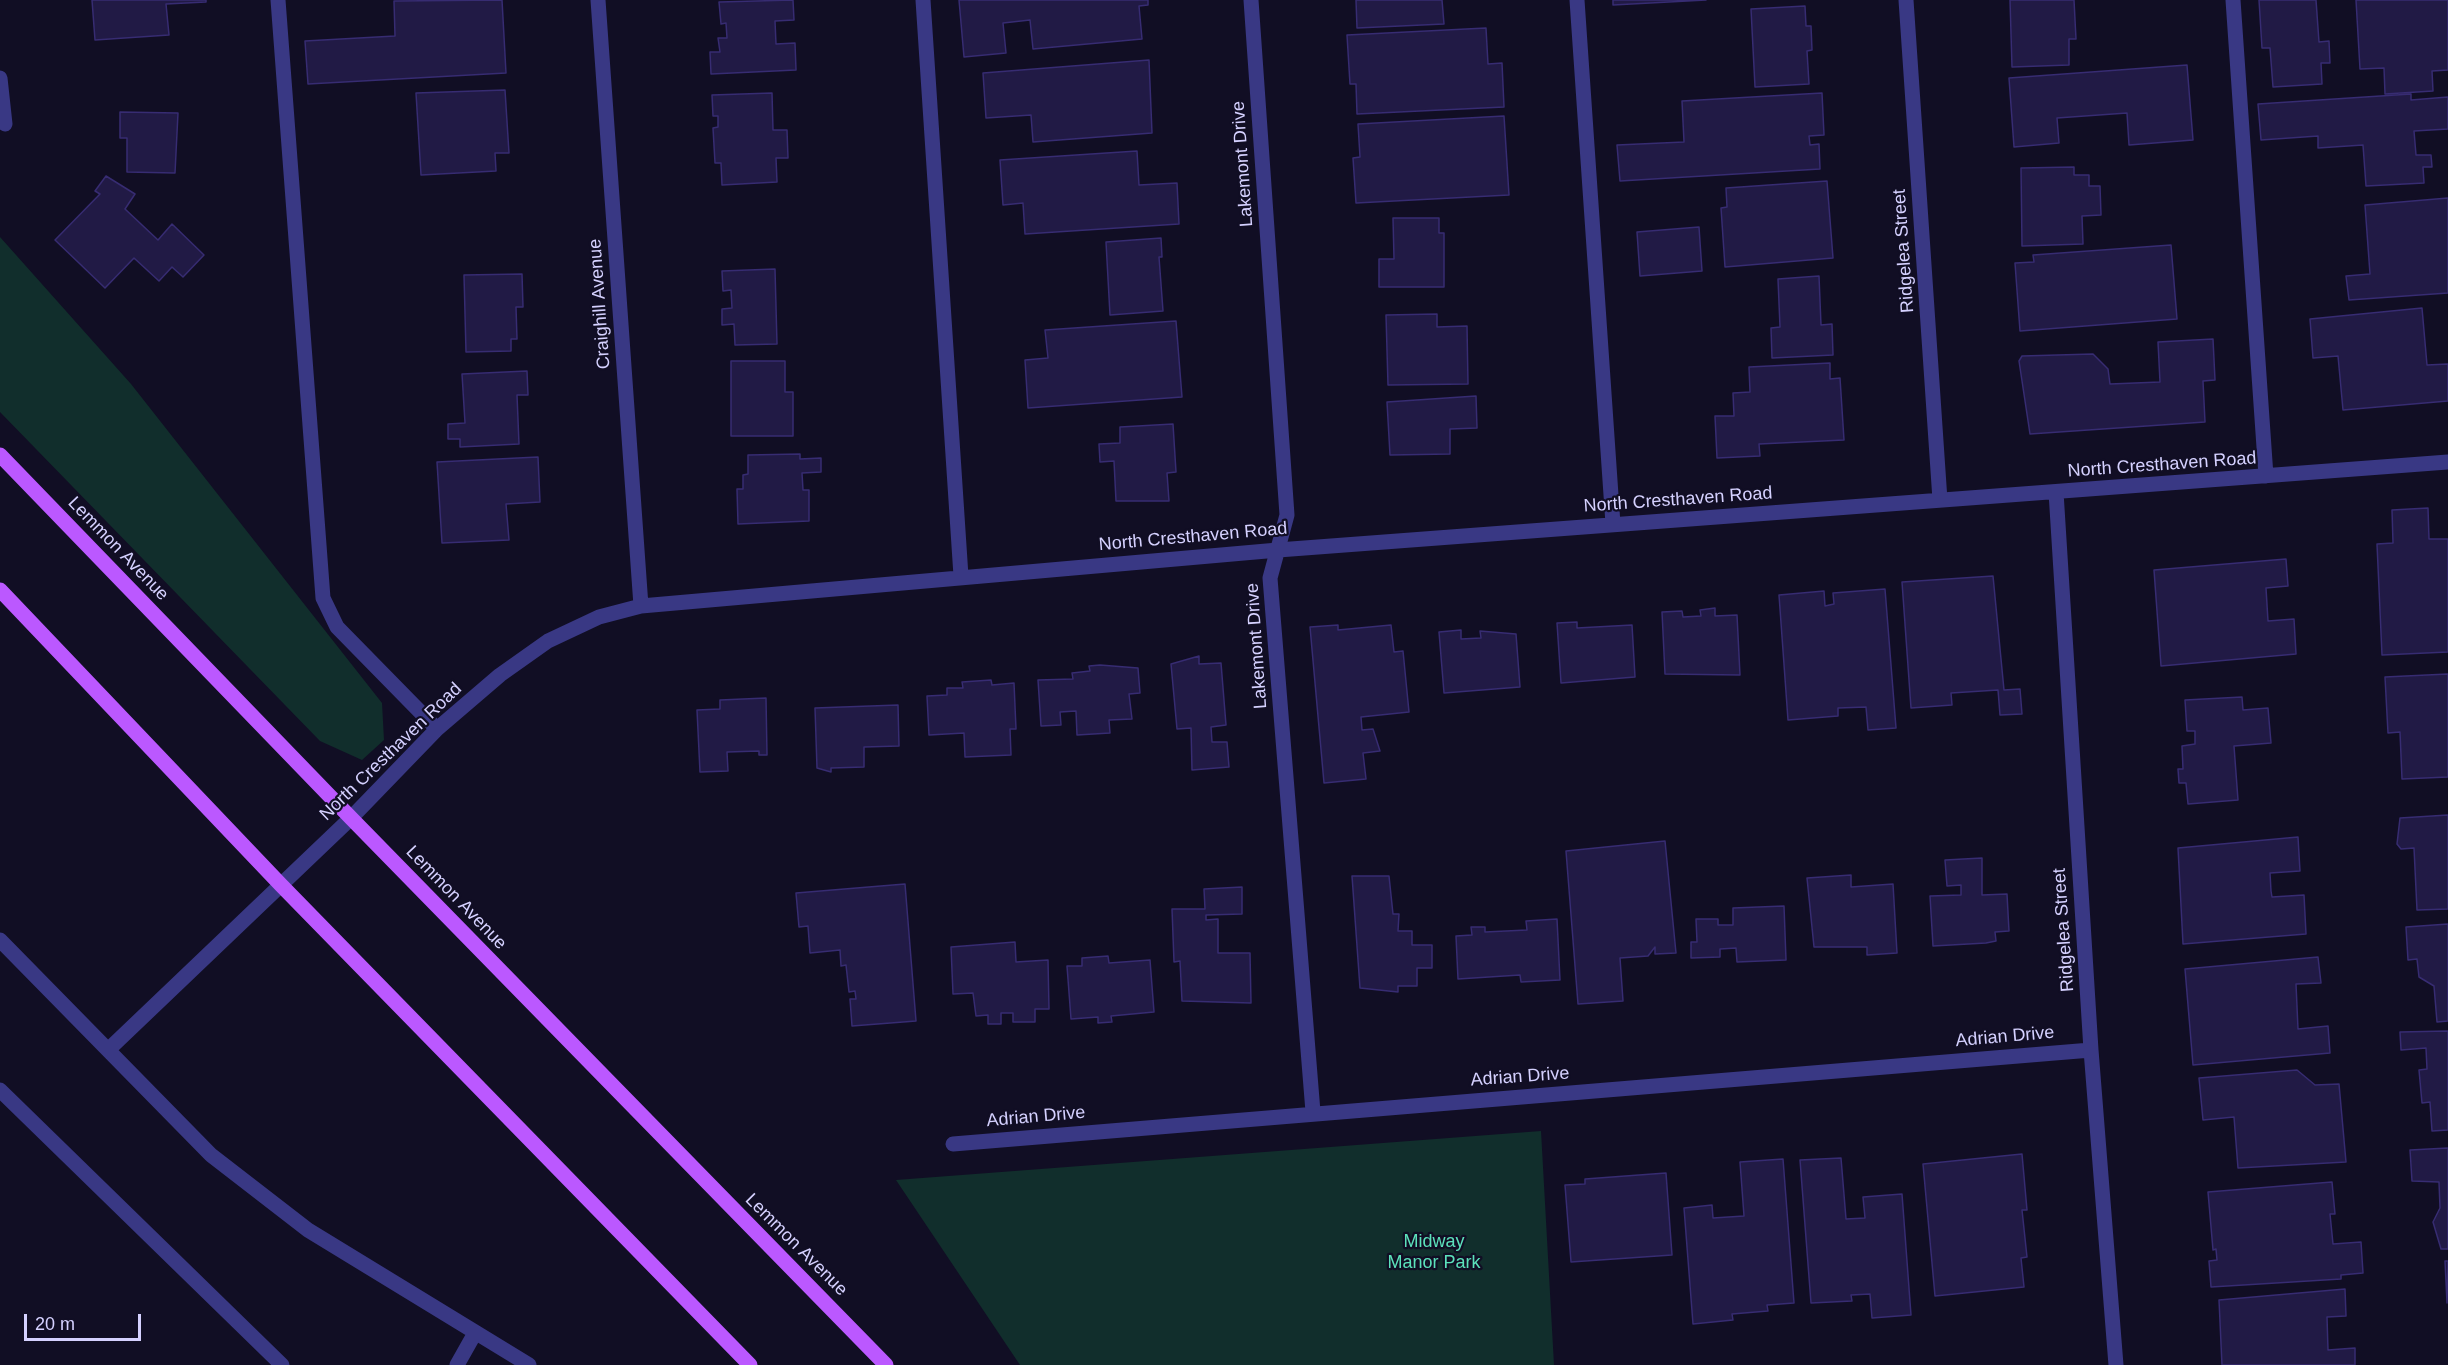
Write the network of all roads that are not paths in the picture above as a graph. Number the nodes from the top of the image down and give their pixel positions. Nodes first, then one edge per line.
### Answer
1 (278, 0) edge
2 (598, 0) edge
3 (923, 0) edge
4 (1251, 0) edge
5 (1577, 0) edge
6 (1906, 0) edge
7 (2232, 0) edge
8 (0, 78) edge
9 (5, 124) dead end
10 (0, 455) edge
11 (2448, 462) edge
12 (2266, 476) junction
13 (2056, 492) junction
14 (1940, 500) junction
15 (1613, 524) junction
16 (1278, 550) junction
17 (961, 576) junction
18 (0, 590) edge
19 (641, 606) junction
20 (437, 729) junction
21 (351, 819) junction
22 (281, 885) junction
23 (0, 940) edge
24 (108, 1050) junction
25 (2091, 1050) junction
26 (0, 1090) edge
27 (1313, 1112) junction
28 (952, 1144) dead end
29 (475, 1333) junction
30 (282, 1365) edge
31 (457, 1365) edge
32 (529, 1365) edge
33 (750, 1365) edge
34 (886, 1365) edge
35 (2116, 1365) edge

1 - 20 street
2 - 19 street, Craighill Avenue
3 - 17 street
4 - 16 street, Lakemont Drive
5 - 15 street
6 - 14 street, Ridgelea Street
7 - 12 street
8 - 9 street
10 - 21 main road, Lemmon Avenue
11 - 12 street, North Cresthaven Road
12 - 13 street, North Cresthaven Road
13 - 14 street, North Cresthaven Road
13 - 25 street, Ridgelea Street
14 - 15 street, North Cresthaven Road
15 - 16 street, North Cresthaven Road
16 - 17 street, North Cresthaven Road
16 - 27 street, Lakemont Drive
17 - 19 street, North Cresthaven Road
18 - 22 main road
19 - 20 street, North Cresthaven Road
20 - 21 street, North Cresthaven Road
21 - 22 street, North Cresthaven Road
21 - 34 main road, Lemmon Avenue
22 - 24 street, North Cresthaven Road
22 - 33 main road
23 - 24 street
24 - 29 street
25 - 27 street, Adrian Drive
25 - 35 street, Ridgelea Street
26 - 30 street
27 - 28 street, Adrian Drive
29 - 31 street
29 - 32 street

